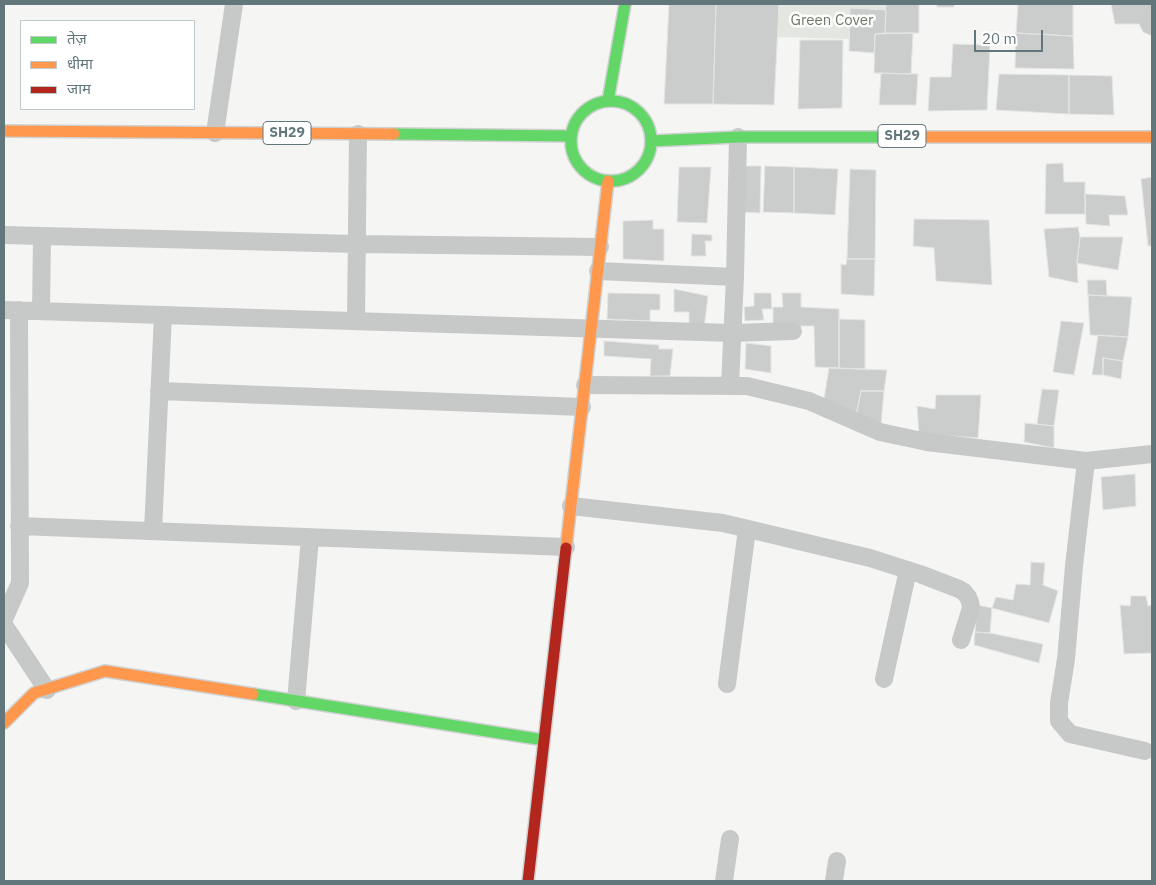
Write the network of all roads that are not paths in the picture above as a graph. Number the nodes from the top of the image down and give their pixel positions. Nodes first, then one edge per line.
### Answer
1 (234, 4) edge
2 (625, 4) edge
3 (608, 101) junction
4 (4, 131) edge
5 (215, 133) junction
6 (358, 134) junction
7 (571, 136) junction
8 (738, 137) junction
9 (1152, 137) edge
10 (651, 141) junction
11 (608, 181) junction
12 (4, 235) edge
13 (42, 236) junction
14 (357, 244) junction
15 (600, 247) junction
16 (598, 271) junction
17 (735, 277) junction
18 (11, 310) edge
19 (41, 311) junction
20 (163, 315) junction
21 (356, 321) junction
22 (591, 328) junction
23 (793, 331) dead end
24 (732, 333) junction
25 (585, 385) junction
26 (730, 385) junction
27 (159, 391) junction
28 (582, 407) junction
29 (1152, 454) edge
30 (1086, 461) junction
31 (571, 506) junction
32 (19, 526) junction
33 (748, 529) junction
34 (153, 532) junction
35 (310, 538) junction
36 (566, 548) junction
37 (908, 570) junction
38 (4, 619) edge
39 (4, 625) edge
40 (961, 640) dead end
41 (884, 679) dead end
42 (727, 684) dead end
43 (47, 690) junction
44 (296, 701) junction
45 (4, 723) edge
46 (544, 740) junction
47 (1145, 751) dead end
48 (730, 839) dead end
49 (837, 862) dead end
50 (528, 881) edge
51 (724, 881) edge
52 (834, 881) edge

1 - 5 street
2 - 3 street
3 - 7 street
3 - 10 street
4 - 5 street, SH29
5 - 6 street, SH29
6 - 7 street, SH29
6 - 14 street
7 - 11 street
8 - 9 street, SH29
8 - 10 street, SH29
8 - 17 street
10 - 11 street
11 - 15 street
12 - 13 street
13 - 14 street
13 - 19 street
14 - 15 street
14 - 21 street
15 - 16 street
16 - 17 street
16 - 22 street
17 - 24 street
18 - 19 street
18 - 32 street
19 - 20 street
20 - 21 street
20 - 27 street
21 - 22 street
22 - 24 street
22 - 25 street
23 - 24 street
24 - 26 street
25 - 26 street
25 - 28 street
26 - 30 street
27 - 28 street
27 - 34 street
28 - 31 street
29 - 30 street
30 - 47 street
31 - 33 street
31 - 36 street
32 - 34 street
32 - 38 street
33 - 37 street
33 - 42 street
34 - 35 street
35 - 36 street
35 - 44 street
36 - 46 street
37 - 40 street
37 - 41 street
39 - 43 street
43 - 44 street
43 - 45 street
44 - 46 street
46 - 50 street
48 - 51 street
49 - 52 street

